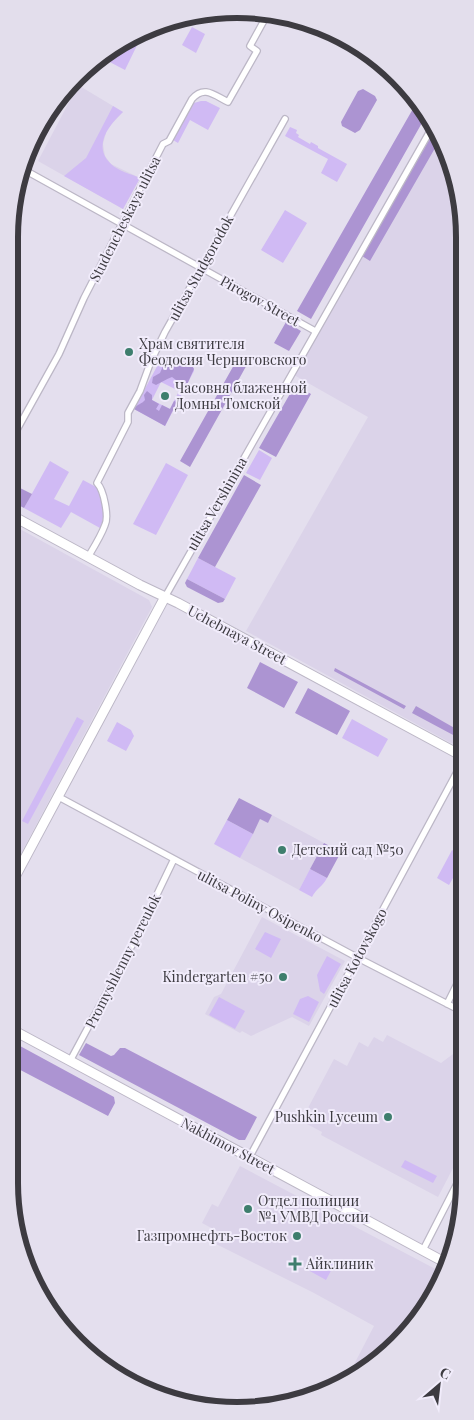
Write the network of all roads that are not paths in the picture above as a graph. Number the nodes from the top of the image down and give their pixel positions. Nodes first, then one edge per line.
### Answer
1 (266, 19) edge
2 (285, 119) dead end
3 (430, 132) edge
4 (27, 172) edge
5 (122, 223) junction
6 (201, 268) junction
7 (315, 331) junction
8 (18, 428) edge
9 (18, 519) edge
10 (88, 557) junction
11 (165, 597) junction
12 (456, 754) edge
13 (456, 773) edge
14 (57, 796) junction
15 (174, 859) junction
16 (18, 871) edge
17 (357, 958) junction
18 (456, 986) edge
19 (447, 1004) junction
20 (456, 1008) edge
21 (18, 1033) edge
22 (70, 1061) junction
23 (249, 1158) junction
24 (456, 1186) edge
25 (423, 1250) junction
26 (442, 1261) edge

1 - 5 street, Studencheskaya ulitsa
2 - 6 street, ulitsa Studgorodok
3 - 7 street, ulitsa Vershinina
4 - 5 street, Pirogov Street
5 - 6 street, Pirogov Street
5 - 8 street, Studencheskaya ulitsa
6 - 7 street, Pirogov Street
6 - 10 street, ulitsa Studgorodok
7 - 11 street, ulitsa Vershinina
9 - 10 main road, Uchebnaya Street
10 - 11 main road, Uchebnaya Street
11 - 12 main road, Uchebnaya Street
11 - 14 main road, ulitsa Vershinina
13 - 17 street, ulitsa Kotovskogo
14 - 15 street, ulitsa Poliny Osipenko
14 - 16 main road, ulitsa Vershinina
15 - 17 street, ulitsa Poliny Osipenko
15 - 22 street, Promyshlenny pereulok
17 - 19 street, ulitsa Poliny Osipenko
17 - 23 street, ulitsa Kotovskogo
18 - 19 street
19 - 20 street, ulitsa Poliny Osipenko
21 - 22 main road, Nakhimov Street
22 - 23 main road, Nakhimov Street
23 - 25 main road, Nakhimov Street
24 - 25 street
25 - 26 main road, Nakhimov Street

